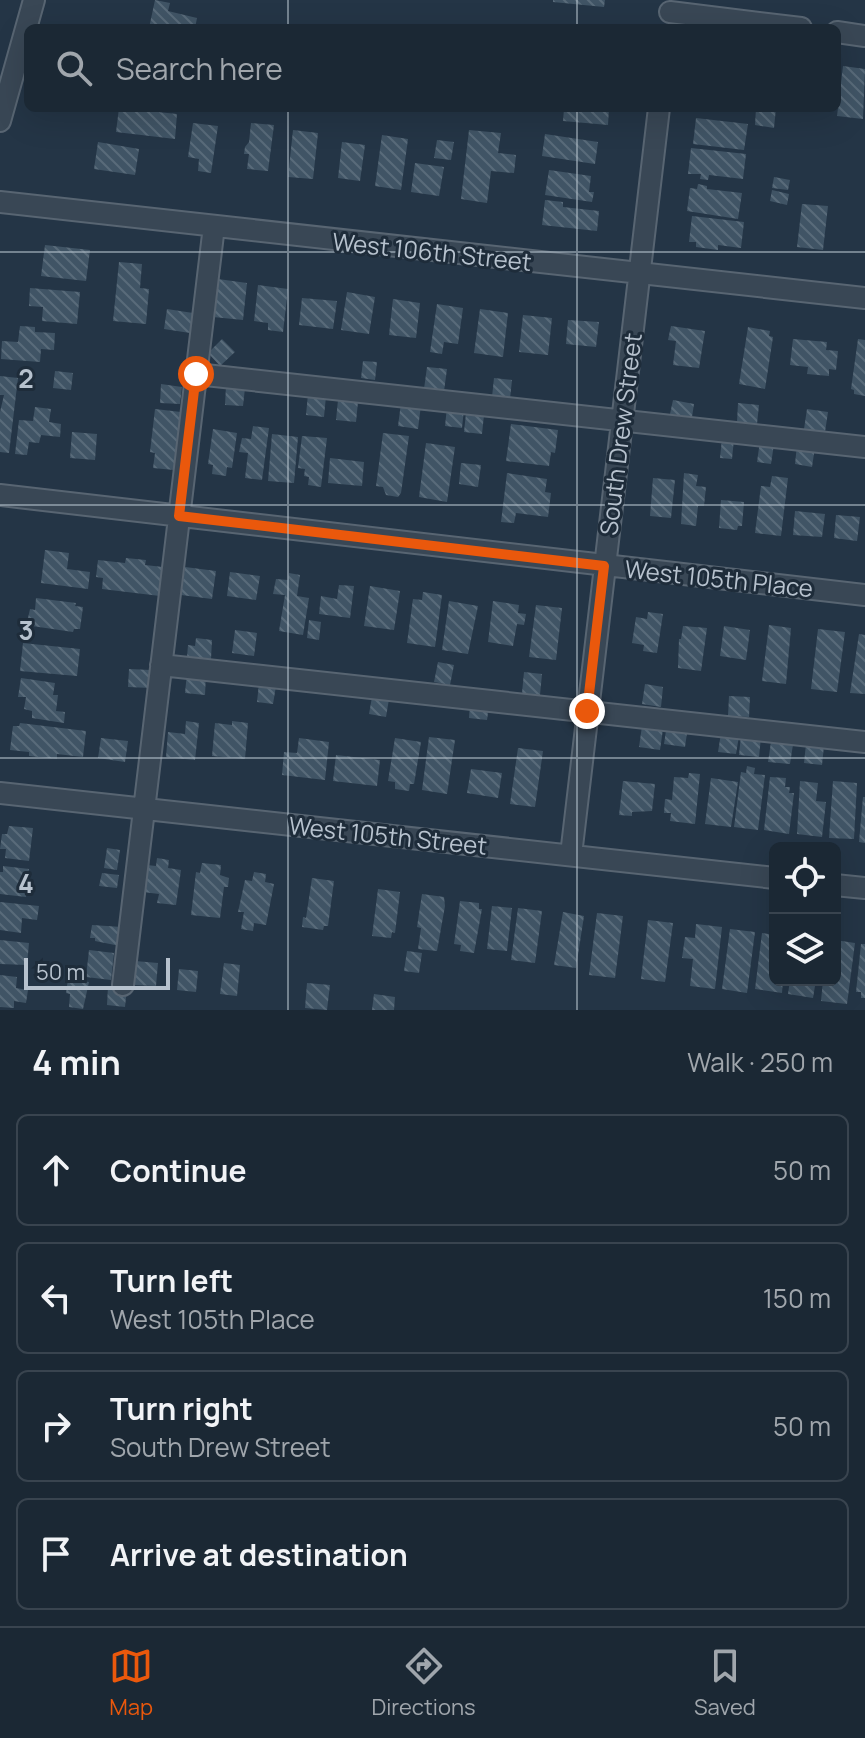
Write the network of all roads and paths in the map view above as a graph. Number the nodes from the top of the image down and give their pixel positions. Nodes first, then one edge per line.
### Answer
1 (34, 0) edge
2 (670, 13) edge
3 (27, 24) edge
4 (766, 24) edge
5 (841, 33) edge
6 (24, 36) edge
7 (865, 36) edge
8 (659, 112) edge
9 (0, 121) edge
10 (0, 202) edge
11 (214, 226) junction
12 (640, 274) junction
13 (865, 298) edge
14 (196, 374) junction
15 (622, 420) junction
16 (865, 447) edge
17 (0, 495) edge
18 (179, 516) junction
19 (604, 566) junction
20 (865, 595) edge
21 (161, 665) junction
22 (587, 711) junction
23 (865, 742) edge
24 (0, 793) edge
25 (144, 808) junction
26 (571, 855) junction
27 (769, 877) edge
28 (841, 886) edge
29 (865, 888) edge
30 (123, 985) dead end

1 - 3 street
2 - 4 street
5 - 7 street
6 - 9 street
8 - 12 street, South Drew Street
10 - 11 street, West 106th Street
11 - 12 street, West 106th Street
11 - 14 street
12 - 13 street, West 106th Street
12 - 15 street, South Drew Street
14 - 15 street
14 - 18 street
15 - 16 street
15 - 19 street, South Drew Street
17 - 18 street, West 105th Place
18 - 19 street, West 105th Place
18 - 21 street
19 - 20 street, West 105th Place
19 - 22 street, South Drew Street
21 - 22 street
21 - 25 street
22 - 23 street
22 - 26 street, South Drew Street
24 - 25 street, West 105th Street
25 - 26 street, West 105th Street
25 - 30 street
26 - 27 street, West 105th Street
28 - 29 street

